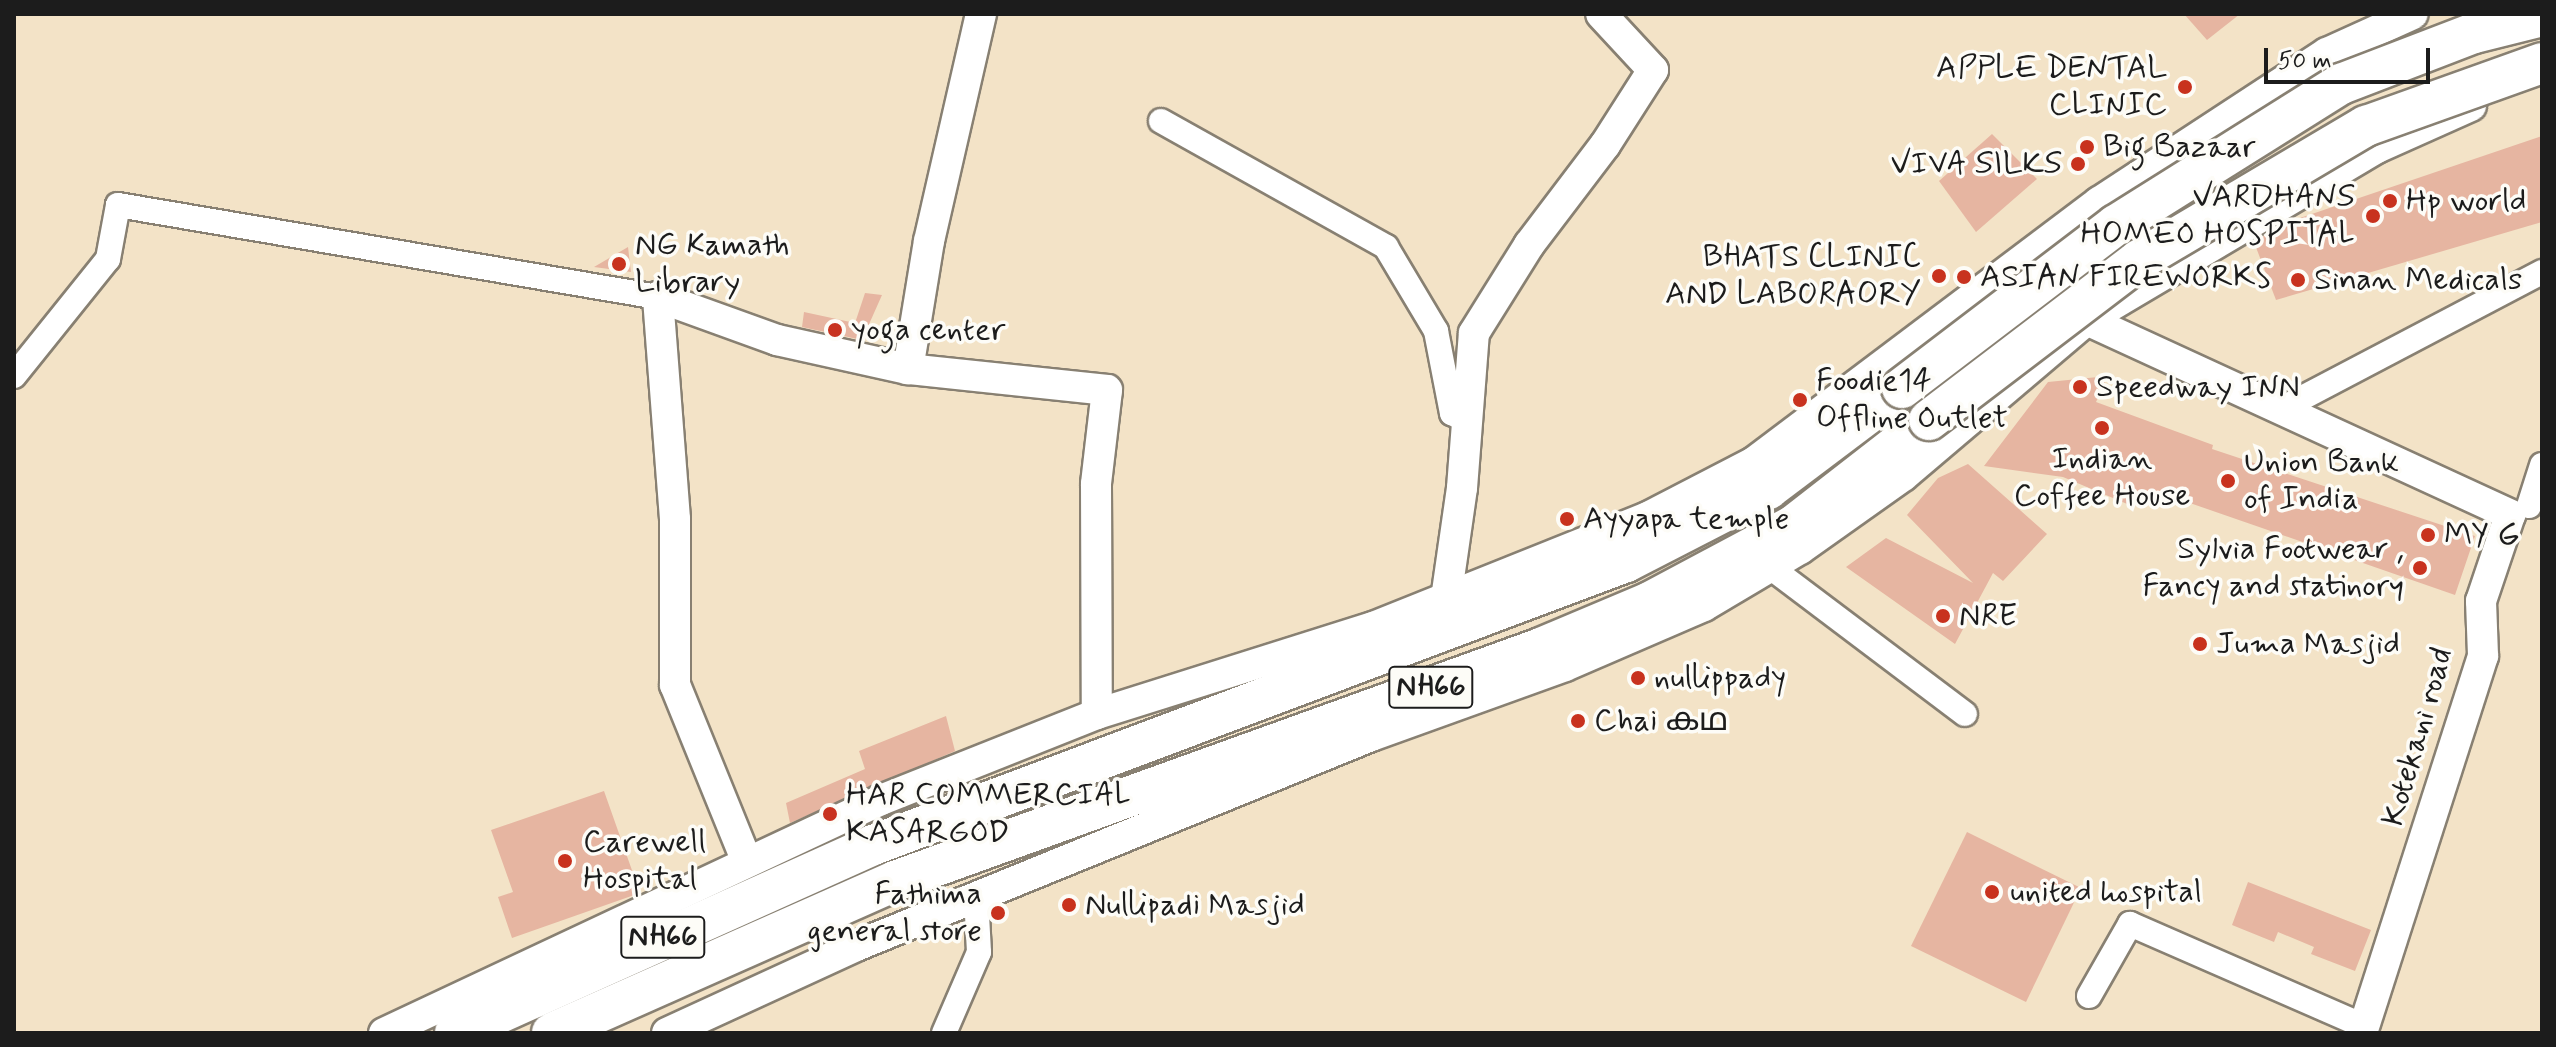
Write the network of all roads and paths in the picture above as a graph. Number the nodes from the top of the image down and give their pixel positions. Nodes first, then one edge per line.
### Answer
1 (981, 14) edge
2 (1601, 14) edge
3 (2413, 14) edge
4 (2542, 16) edge
5 (2542, 63) edge
6 (2542, 74) edge
7 (1161, 121) dead end
8 (2542, 272) edge
9 (658, 297) junction
10 (2087, 320) junction
11 (908, 369) junction
12 (14, 376) edge
13 (2281, 409) junction
14 (1465, 420) junction
15 (2542, 465) edge
16 (2527, 510) edge
17 (1770, 567) junction
18 (1446, 599) junction
19 (1097, 714) junction
20 (1965, 714) dead end
21 (747, 862) junction
22 (976, 897) junction
23 (2089, 996) dead end
24 (2363, 1029) edge
25 (384, 1033) edge
26 (455, 1033) edge
27 (552, 1033) edge
28 (667, 1033) edge
29 (944, 1033) edge

1 - 11 street
2 - 14 street
3 - 18 street
4 - 26 highway, NH66, bridge
5 - 27 highway, NH66, bridge
6 - 10 street
7 - 14 street
8 - 13 street
9 - 11 street
9 - 12 street
9 - 21 street
10 - 13 street
10 - 17 street
11 - 19 street
13 - 16 street
14 - 18 street
15 - 16 street
16 - 24 street, Kotekani road
17 - 20 street
17 - 22 street
18 - 19 street
19 - 21 street
21 - 25 street
22 - 28 street
22 - 29 street
23 - 24 street

